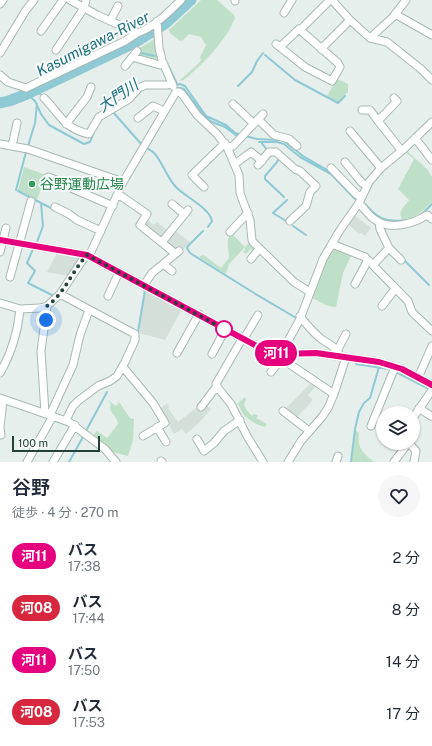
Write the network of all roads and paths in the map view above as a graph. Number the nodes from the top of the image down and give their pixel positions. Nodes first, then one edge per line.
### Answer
1 (3, 0) edge
2 (34, 0) edge
3 (63, 0) edge
4 (70, 0) edge
5 (86, 0) edge
6 (181, 0) edge
7 (292, 0) edge
8 (331, 0) edge
9 (406, 0) edge
10 (0, 4) edge
11 (118, 6) dead end
12 (84, 8) junction
13 (284, 13) dead end
14 (395, 14) junction
15 (350, 20) junction
16 (110, 21) junction
17 (305, 22) dead end
18 (157, 23) junction
19 (42, 26) dead end
20 (137, 33) junction
21 (432, 35) edge
22 (370, 38) junction
23 (56, 46) dead end
24 (321, 49) junction
25 (0, 53) edge
26 (163, 64) junction
27 (125, 66) dead end
28 (0, 75) edge
29 (430, 76) edge
30 (91, 87) dead end
31 (174, 87) junction
32 (44, 98) dead end
33 (394, 98) dead end
34 (233, 104) dead end
35 (362, 110) dead end
36 (164, 111) junction
37 (138, 118) dead end
38 (259, 119) junction
39 (378, 121) junction
40 (432, 122) edge
41 (17, 123) dead end
42 (66, 124) junction
43 (354, 133) dead end
44 (415, 138) junction
45 (0, 144) edge
46 (226, 145) junction
47 (12, 146) junction
48 (297, 146) dead end
49 (401, 150) junction
50 (430, 158) edge
51 (345, 162) dead end
52 (235, 164) junction
53 (331, 168) dead end
54 (381, 168) junction
55 (48, 177) dead end
56 (124, 182) junction
57 (367, 185) junction
58 (204, 187) dead end
59 (118, 194) junction
60 (360, 200) junction
61 (31, 201) dead end
62 (172, 204) dead end
63 (113, 206) junction
64 (57, 210) dead end
65 (248, 213) junction
66 (432, 218) edge
67 (290, 221) dead end
68 (379, 222) junction
69 (6, 228) dead end
70 (101, 231) junction
71 (230, 232) dead end
72 (2, 240) edge
73 (162, 242) junction
74 (20, 243) junction
75 (332, 244) junction
76 (389, 248) junction
77 (259, 249) junction
78 (0, 252) edge
79 (87, 255) junction
80 (251, 259) dead end
81 (401, 260) dead end
82 (371, 262) junction
83 (163, 264) junction
84 (172, 271) dead end
85 (119, 272) junction
86 (10, 276) dead end
87 (355, 284) dead end
88 (144, 285) junction
89 (395, 289) junction
90 (310, 292) junction
91 (60, 294) junction
92 (108, 296) dead end
93 (0, 303) edge
94 (47, 306) junction
95 (382, 306) dead end
96 (20, 309) junction
97 (89, 310) junction
98 (199, 314) junction
99 (258, 315) dead end
100 (299, 319) junction
101 (225, 330) junction
102 (432, 331) edge
103 (346, 334) dead end
104 (242, 340) junction
105 (432, 346) edge
106 (338, 349) junction
107 (177, 353) dead end
108 (212, 354) dead end
109 (281, 356) junction
110 (344, 357) junction
111 (122, 367) junction
112 (395, 367) junction
113 (271, 372) dead end
114 (0, 373) edge
115 (418, 378) junction
116 (216, 386) junction
117 (432, 389) edge
118 (334, 394) junction
119 (2, 399) edge
120 (200, 406) dead end
121 (420, 408) joint
122 (283, 411) dead end
123 (49, 415) junction
124 (431, 416) edge
125 (66, 420) junction
126 (240, 420) junction
127 (146, 424) dead end
128 (75, 425) junction
129 (371, 426) dead end
130 (157, 427) junction
131 (150, 431) junction
132 (309, 431) junction
133 (1, 435) edge
134 (142, 436) dead end
135 (197, 438) dead end
136 (166, 442) dead end
137 (403, 450) edge
138 (416, 450) edge
139 (27, 462) edge
140 (53, 462) edge
141 (116, 462) edge
142 (263, 462) edge
143 (288, 462) edge
144 (394, 462) edge
145 (414, 462) edge

1 - 10 street
2 - 25 street
3 - 19 street
4 - 12 street
5 - 12 street
6 - 18 street
7 - 13 street
8 - 15 street
8 - 17 street
9 - 14 street
11 - 16 street
12 - 16 street
12 - 23 street
14 - 21 street
14 - 22 street
15 - 22 street
15 - 24 street
16 - 20 street
18 - 20 street
18 - 26 street
20 - 28 street
22 - 29 street
24 - 24 street
26 - 27 street
26 - 31 street
30 - 42 street
31 - 36 street
31 - 42 street
31 - 46 street
32 - 42 street
33 - 39 street
34 - 38 street
35 - 39 street
36 - 37 street
36 - 56 street
38 - 46 street
38 - 48 street
39 - 49 street
40 - 44 street
41 - 47 street
43 - 54 street
44 - 49 street
44 - 50 street
45 - 47 street
46 - 52 street
46 - 58 street
47 - 56 street
49 - 54 street
51 - 57 street
52 - 65 street
52 - 67 street
53 - 60 street
54 - 57 street
55 - 63 street
56 - 59 street
57 - 60 street
59 - 63 street
59 - 73 street
60 - 68 street
60 - 75 street
61 - 74 street
62 - 73 street
63 - 70 street
64 - 70 street
65 - 71 street
65 - 77 street
66 - 68 street
68 - 76 street
69 - 72 street
70 - 79 street
72 - 74 street
72 - 78 street
73 - 83 street
74 - 79 street
74 - 86 street
75 - 82 street
75 - 90 street
76 - 81 street
76 - 82 street
77 - 80 street
77 - 90 street
79 - 85 street
79 - 91 street
82 - 87 street
82 - 89 street
83 - 84 street
83 - 88 street
85 - 88 street
85 - 92 street
88 - 98 street
89 - 95 street
89 - 102 street
90 - 100 street
91 - 94 street
91 - 97 street
93 - 96 street
94 - 96 street
94 - 123 street
96 - 114 street
97 - 111 street
97 - 123 street
98 - 101 street
98 - 107 street
99 - 104 street
100 - 106 street
100 - 109 street
101 - 104 street
101 - 108 street
103 - 106 street
104 - 109 street
104 - 116 street
105 - 115 street
106 - 110 street
109 - 110 street
109 - 113 street
109 - 118 street
110 - 112 street
110 - 118 street
111 - 125 street
111 - 130 street
112 - 115 street
112 - 129 street
115 - 117 street
116 - 120 street
116 - 126 street
117 - 121 street
118 - 132 street
119 - 123 street
119 - 133 street
121 - 124 street
122 - 132 street
123 - 125 street
123 - 139 street
125 - 128 street
126 - 135 street
126 - 142 street
127 - 131 street
128 - 140 street
128 - 141 street
130 - 131 street
130 - 136 street
131 - 134 street
132 - 143 street
137 - 144 street
138 - 145 street

